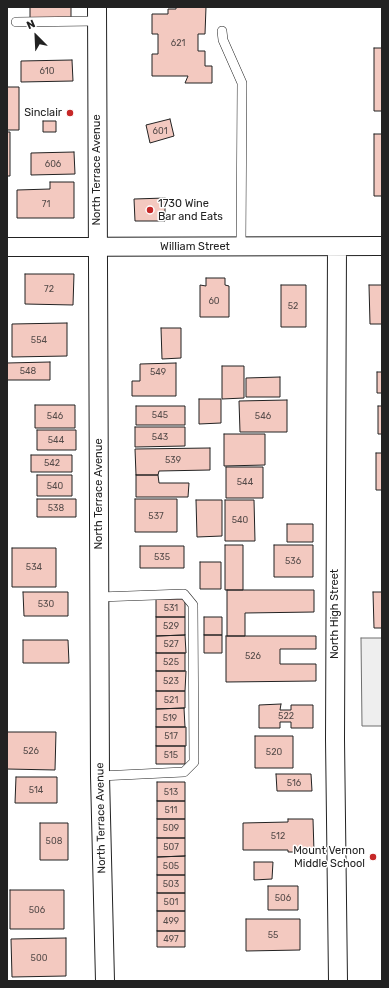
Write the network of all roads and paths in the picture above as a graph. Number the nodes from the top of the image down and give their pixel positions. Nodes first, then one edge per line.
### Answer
1 (97, 14) edge
2 (16, 22) dead end
3 (222, 31) dead end
4 (382, 246) edge
5 (7, 247) edge
6 (98, 247) junction
7 (241, 247) junction
8 (336, 247) junction
9 (99, 597) junction
10 (100, 776) junction
11 (105, 981) edge
12 (338, 981) edge

1 - 2 lane
1 - 6 street, North Terrace Avenue
3 - 7 lane
4 - 8 street, William Street
5 - 6 street, William Street
6 - 7 street, William Street
6 - 9 street, North Terrace Avenue
7 - 8 street, William Street
8 - 12 street, North High Street
9 - 10 street, North Terrace Avenue
9 - 10 lane
10 - 11 street, North Terrace Avenue

